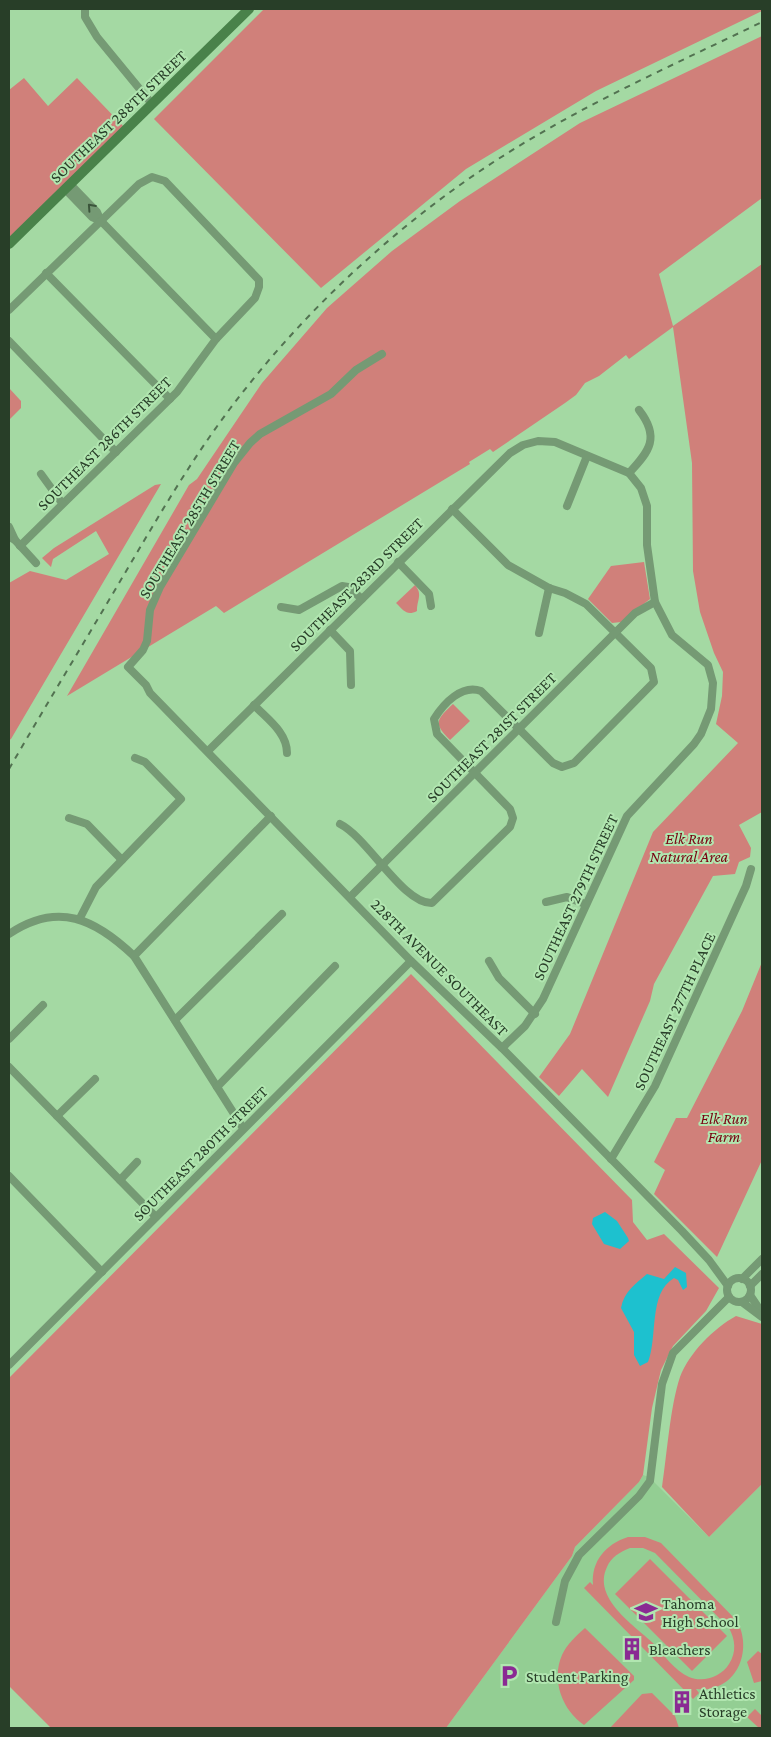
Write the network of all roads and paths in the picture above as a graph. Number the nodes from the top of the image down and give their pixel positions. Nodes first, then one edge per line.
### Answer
1 (85, 9) edge
2 (249, 9) edge
3 (152, 104) junction
4 (67, 186) junction
5 (101, 221) junction
6 (9, 244) edge
7 (46, 274) junction
8 (9, 310) edge
9 (216, 339) junction
10 (9, 341) edge
11 (382, 354) dead end
12 (170, 400) junction
13 (639, 410) dead end
14 (116, 452) junction
15 (587, 456) junction
16 (628, 473) junction
17 (41, 474) dead end
18 (62, 503) junction
19 (567, 506) dead end
20 (452, 509) junction
21 (9, 527) edge
22 (14, 541) edge
23 (36, 562) dead end
24 (398, 562) junction
25 (549, 588) junction
26 (362, 600) junction
27 (655, 602) junction
28 (431, 606) dead end
29 (281, 607) dead end
30 (330, 630) junction
31 (616, 632) junction
32 (539, 633) dead end
33 (351, 686) dead end
34 (150, 694) joint
35 (254, 705) junction
36 (519, 728) junction
37 (208, 751) junction
38 (287, 753) dead end
39 (135, 758) dead end
40 (474, 773) junction
41 (270, 816) junction
42 (70, 818) dead end
43 (340, 824) dead end
44 (122, 860) junction
45 (382, 865) junction
46 (751, 869) dead end
47 (350, 897) junction
48 (546, 902) dead end
49 (585, 904) junction
50 (282, 914) dead end
51 (80, 918) junction
52 (9, 934) edge
53 (134, 956) junction
54 (412, 961) junction
55 (489, 961) dead end
56 (335, 966) dead end
57 (43, 1005) dead end
58 (535, 1014) junction
59 (175, 1020) junction
60 (9, 1039) edge
61 (502, 1048) junction
62 (9, 1067) edge
63 (96, 1079) dead end
64 (217, 1087) junction
65 (57, 1116) junction
66 (243, 1128) junction
67 (611, 1159) junction
68 (138, 1162) dead end
69 (9, 1176) edge
70 (120, 1180) junction
71 (156, 1216) junction
72 (762, 1259) edge
73 (709, 1260) junction
74 (102, 1272) junction
75 (762, 1274) edge
76 (738, 1279) junction
77 (728, 1286) junction
78 (750, 1286) junction
79 (750, 1295) junction
80 (735, 1300) junction
81 (762, 1315) edge
82 (9, 1365) edge
83 (556, 1622) dead end

1 - 3 street
2 - 3 street, SOUTHEAST 288TH STREET
3 - 4 street, SOUTHEAST 288TH STREET
4 - 5 street
4 - 6 street, SOUTHEAST 288TH STREET
5 - 7 street
5 - 9 street
5 - 9 street, SOUTHEAST 286TH STREET
7 - 8 street
7 - 12 street
9 - 12 street, SOUTHEAST 286TH STREET
10 - 14 street
11 - 34 street, SOUTHEAST 285TH STREET
12 - 14 street, SOUTHEAST 286TH STREET
13 - 16 street
14 - 18 street, SOUTHEAST 286TH STREET
15 - 16 street
15 - 19 street
15 - 20 street, SOUTHEAST 283RD STREET
16 - 27 street
17 - 18 street
18 - 22 street, SOUTHEAST 286TH STREET
20 - 24 street, SOUTHEAST 283RD STREET
20 - 25 street
21 - 22 street
22 - 23 street
24 - 26 street, SOUTHEAST 283RD STREET
24 - 28 street
25 - 31 street
25 - 32 street
26 - 29 street
26 - 30 street, SOUTHEAST 283RD STREET
27 - 31 street, SOUTHEAST 281ST STREET
27 - 49 street, SOUTHEAST 279TH STREET
30 - 33 street
30 - 35 street, SOUTHEAST 283RD STREET
31 - 36 street, SOUTHEAST 281ST STREET
31 - 36 street
34 - 37 street, 228TH AVENUE SOUTHEAST
35 - 37 street, SOUTHEAST 283RD STREET
35 - 38 street
36 - 40 street, SOUTHEAST 281ST STREET
36 - 40 street
37 - 41 street, 228TH AVENUE SOUTHEAST
39 - 44 street
40 - 45 street, SOUTHEAST 281ST STREET
40 - 45 street
41 - 47 street, 228TH AVENUE SOUTHEAST
41 - 53 street
42 - 44 street
43 - 45 street
44 - 51 street
45 - 47 street, SOUTHEAST 281ST STREET
46 - 67 street, SOUTHEAST 277TH PLACE
47 - 54 street, 228TH AVENUE SOUTHEAST
48 - 49 street
49 - 58 street, SOUTHEAST 279TH STREET
50 - 59 street
51 - 52 street
51 - 53 street
53 - 59 street
54 - 61 street, 228TH AVENUE SOUTHEAST
54 - 66 street, SOUTHEAST 280TH STREET
55 - 58 street
56 - 64 street
57 - 60 street
58 - 61 street, SOUTHEAST 279TH STREET
59 - 64 street
61 - 67 street, 228TH AVENUE SOUTHEAST
62 - 65 street
63 - 65 street
64 - 66 street
65 - 70 street
66 - 71 street, SOUTHEAST 280TH STREET
67 - 73 street, 228TH AVENUE SOUTHEAST
68 - 70 street
69 - 74 street
70 - 71 street
71 - 74 street, SOUTHEAST 280TH STREET
72 - 76 street
73 - 76 street, 228TH AVENUE SOUTHEAST
73 - 77 street, 228TH AVENUE SOUTHEAST
74 - 82 street, SOUTHEAST 280TH STREET
75 - 78 street
76 - 77 street
76 - 78 street, 228TH AVENUE SOUTHEAST
77 - 80 street
78 - 79 street
79 - 80 street
79 - 81 street
80 - 81 street
80 - 83 street

